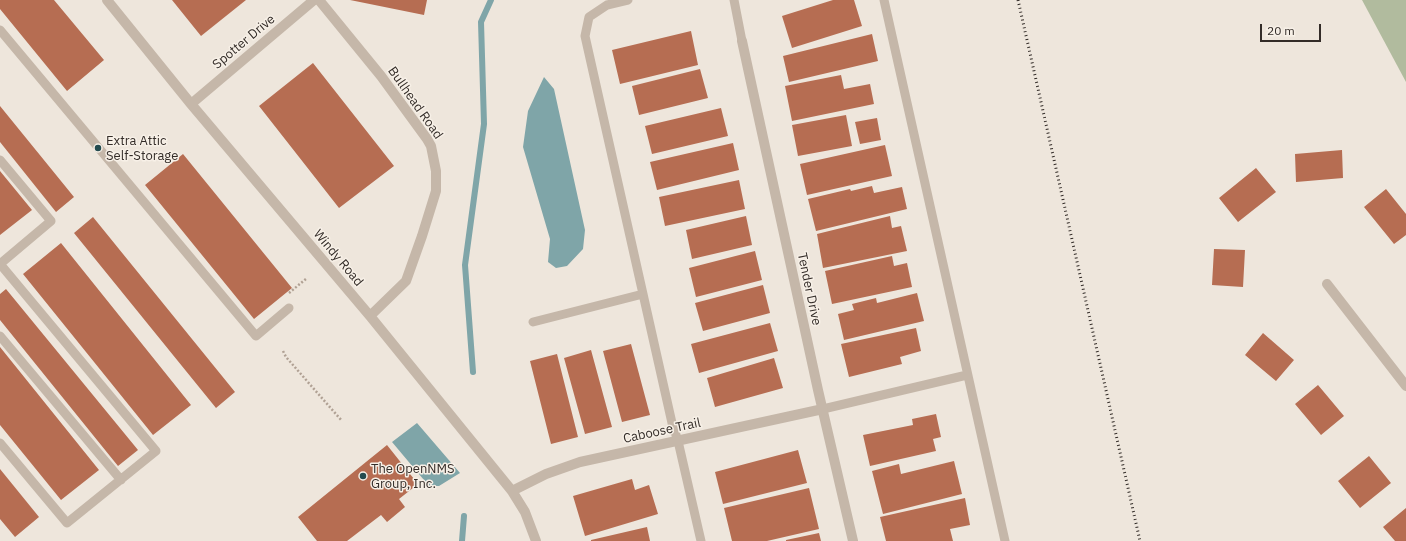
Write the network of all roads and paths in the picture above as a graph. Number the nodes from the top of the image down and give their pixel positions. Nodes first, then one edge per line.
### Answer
1 (107, 0) edge
2 (314, 0) edge
3 (319, 0) edge
4 (628, 0) edge
5 (734, 0) edge
6 (884, 0) edge
7 (0, 30) edge
8 (742, 41) joint
9 (191, 104) junction
10 (0, 160) edge
11 (0, 264) edge
12 (1327, 284) dead end
13 (643, 294) junction
14 (289, 308) dead end
15 (370, 316) junction
16 (533, 322) dead end
17 (0, 336) edge
18 (283, 351) dead end
19 (967, 375) junction
20 (1406, 386) edge
21 (823, 409) junction
22 (342, 421) dead end
23 (678, 441) junction
24 (0, 443) edge
25 (121, 480) junction
26 (512, 491) junction
27 (536, 541) edge
28 (701, 541) edge
29 (853, 541) edge
30 (1004, 541) edge

1 - 9 street, Windy Road
2 - 9 street, Spotter Drive
3 - 15 street, Bullhead Road
4 - 13 lane
5 - 8 lane
6 - 19 lane
7 - 14 lane
8 - 21 street, Tender Drive
9 - 15 street, Windy Road
10 - 11 lane
11 - 25 lane
12 - 20 street
13 - 16 lane
13 - 23 lane
15 - 26 street, Windy Road
17 - 25 lane
18 - 22 path
19 - 21 lane
19 - 30 lane
21 - 23 street, Caboose Trail
21 - 29 street, Tender Drive
23 - 26 street, Caboose Trail
23 - 28 lane
24 - 25 lane
26 - 27 street, Windy Road

